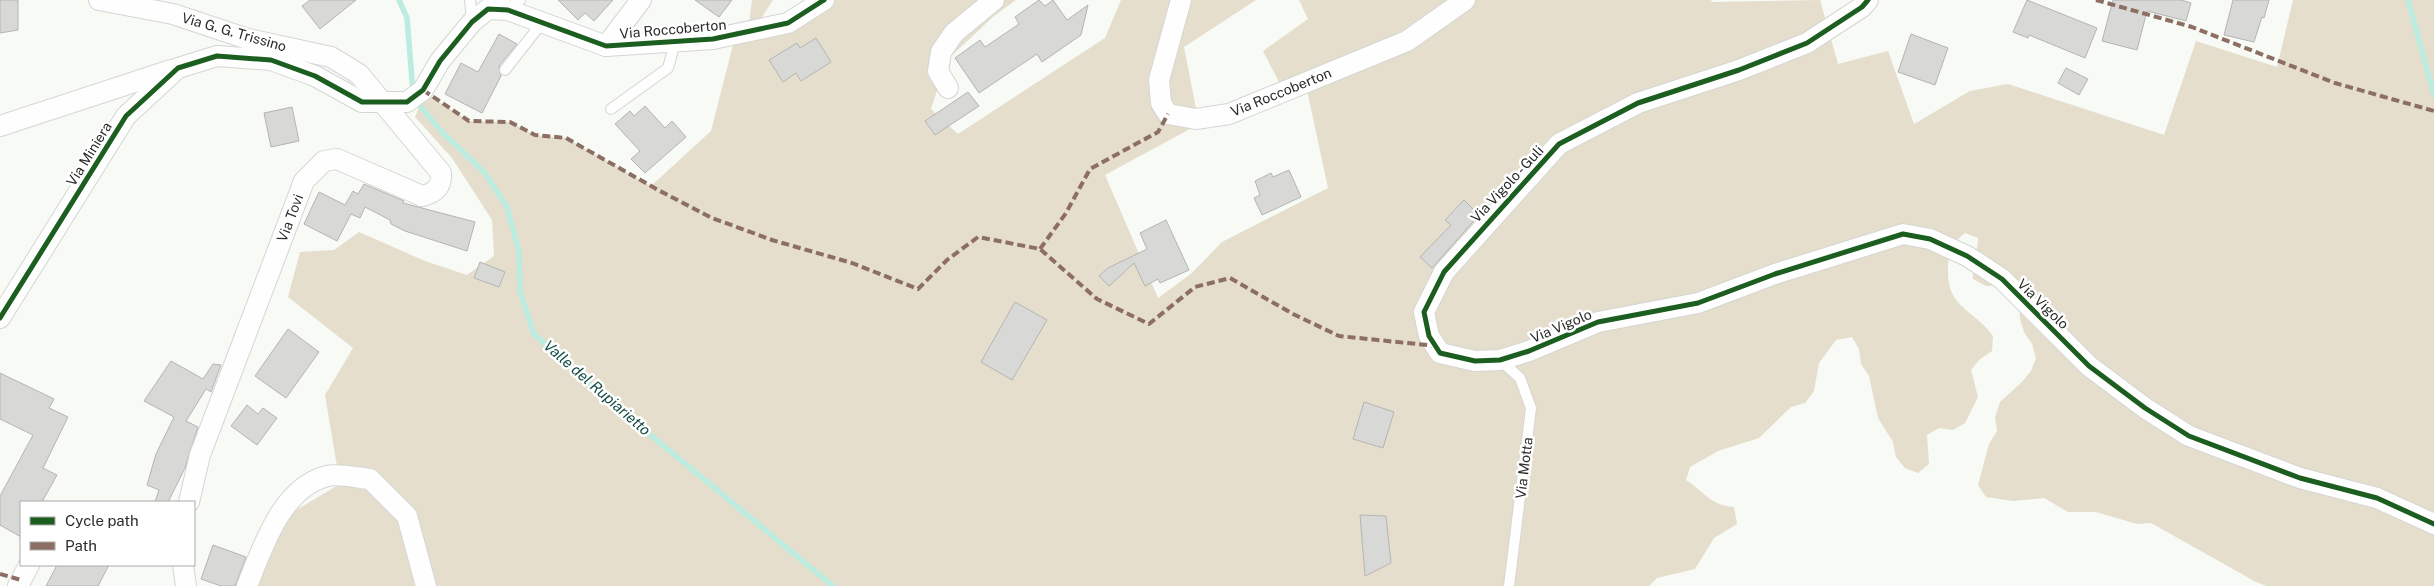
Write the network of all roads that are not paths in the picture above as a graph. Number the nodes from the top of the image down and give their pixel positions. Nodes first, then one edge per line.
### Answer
1 (99, 0) edge
2 (641, 0) edge
3 (824, 0) edge
4 (994, 0) edge
5 (1181, 0) edge
6 (1465, 0) edge
7 (1868, 0) edge
8 (482, 3) edge
9 (514, 5) edge
10 (541, 24) junction
11 (675, 42) junction
12 (606, 46) junction
13 (178, 68) junction
14 (505, 70) dead end
15 (948, 88) dead end
16 (381, 100) junction
17 (611, 109) dead end
18 (0, 126) edge
19 (0, 318) edge
20 (1500, 360) junction
21 (190, 501) edge
22 (2434, 524) edge
23 (28, 566) edge
24 (183, 566) edge
25 (18, 586) edge
26 (186, 586) edge
27 (248, 586) edge
28 (426, 586) edge
29 (1509, 586) edge

1 - 16 street, Via G. G. Trissino
2 - 12 street
3 - 11 street, Via Roccoberton
4 - 15 street
5 - 6 street, Via Roccoberton
7 - 20 street, Via Vigolo - Guli
8 - 9 street
8 - 16 street, Via Miniera
9 - 10 street
10 - 12 street
10 - 14 lane
11 - 12 street, Via Roccoberton
11 - 17 lane
13 - 16 street, Via Miniera
13 - 18 street
13 - 19 street, Via Miniera
16 - 21 street, Via Tovi
20 - 22 street, Via Vigolo
20 - 29 lane, Via Motta
23 - 25 street
24 - 26 street
27 - 28 street

